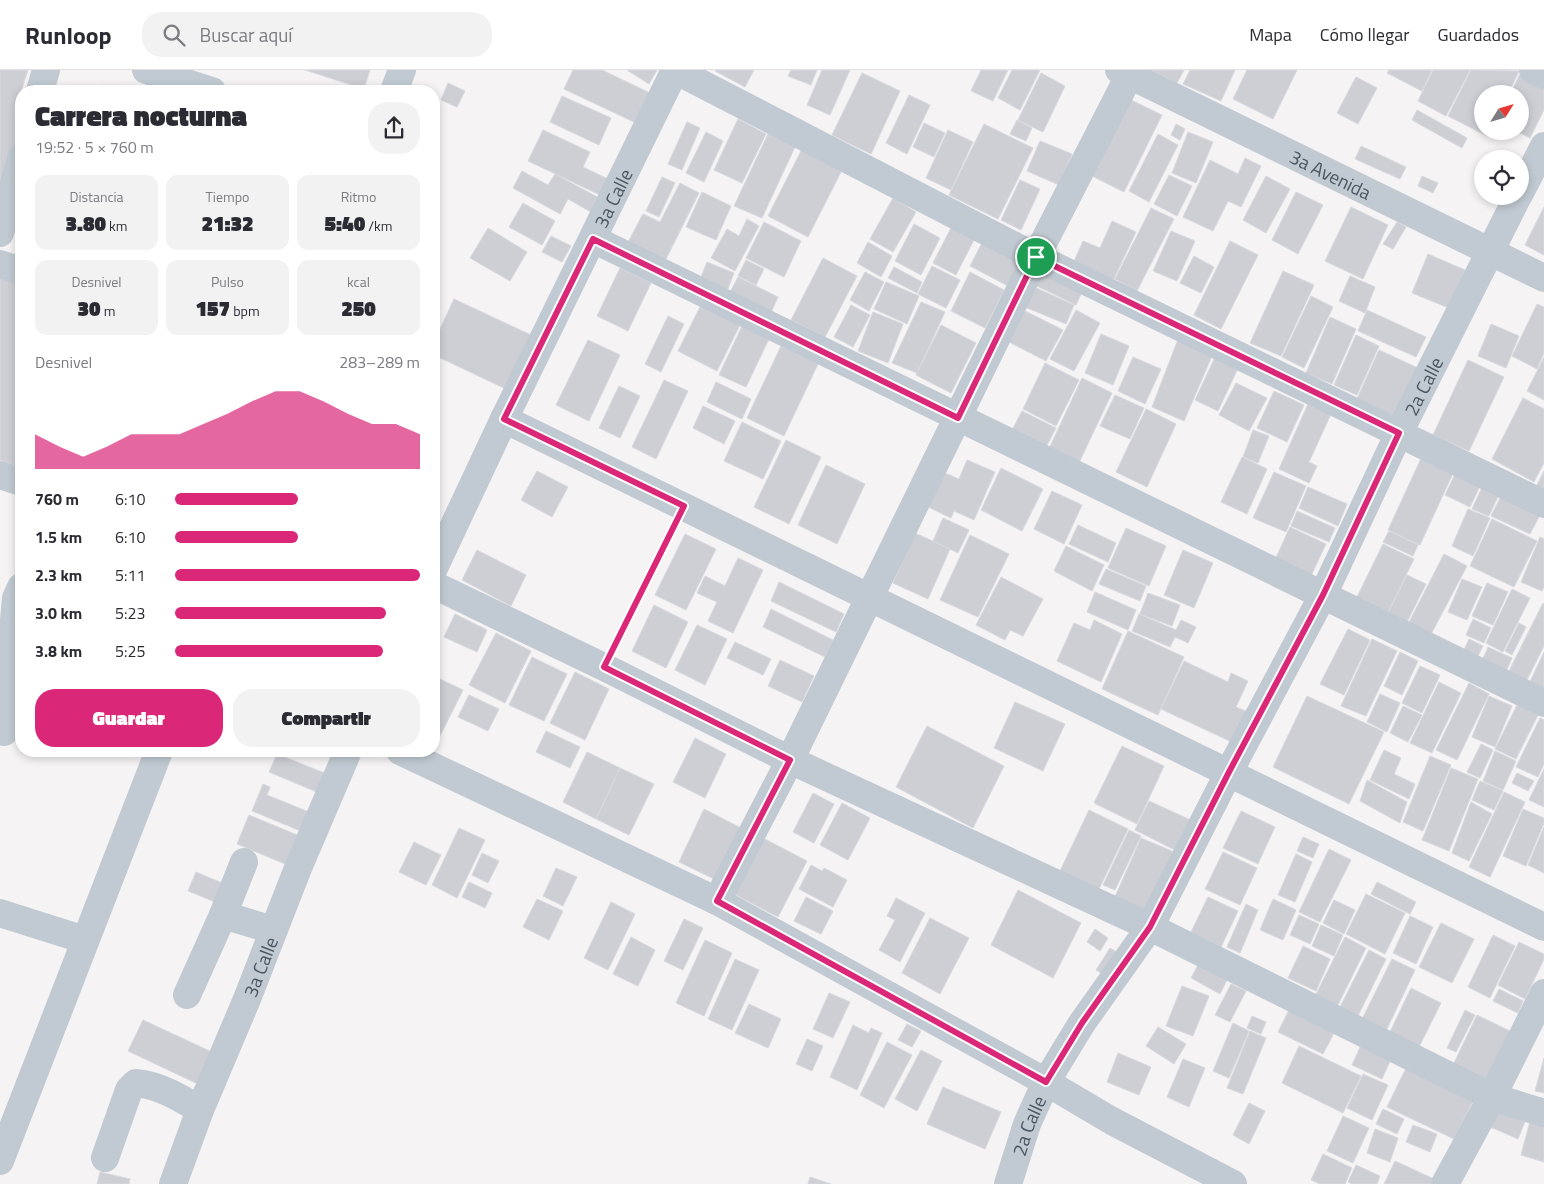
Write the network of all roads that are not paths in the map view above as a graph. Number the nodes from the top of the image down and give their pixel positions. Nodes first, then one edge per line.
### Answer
1 (46, 70) edge
2 (146, 70) edge
3 (402, 70) edge
4 (675, 70) edge
5 (1533, 70) edge
6 (1127, 72) edge
7 (1544, 75) edge
8 (42, 85) edge
9 (193, 85) edge
10 (396, 85) edge
11 (1544, 146) edge
12 (1529, 175) edge
13 (15, 179) edge
14 (1514, 205) edge
15 (0, 232) edge
16 (593, 239) junction
17 (1490, 252) junction
18 (1036, 257) junction
19 (0, 264) edge
20 (15, 268) edge
21 (1544, 278) edge
22 (958, 418) junction
23 (504, 419) junction
24 (1399, 433) junction
25 (0, 475) edge
26 (15, 480) edge
27 (1544, 504) edge
28 (440, 555) edge
29 (440, 588) edge
30 (1323, 595) junction
31 (870, 596) junction
32 (15, 609) edge
33 (1544, 703) edge
34 (4, 732) dead end
35 (157, 757) edge
36 (345, 757) edge
37 (413, 757) edge
38 (790, 760) junction
39 (1229, 772) junction
40 (244, 862) dead end
41 (717, 901) junction
42 (0, 913) edge
43 (224, 915) junction
44 (1150, 927) junction
45 (1544, 927) edge
46 (273, 930) junction
47 (85, 940) junction
48 (1544, 993) edge
49 (187, 995) dead end
50 (1046, 1082) junction
51 (1492, 1097) junction
52 (200, 1110) junction
53 (1544, 1113) edge
54 (3, 1145) edge
55 (105, 1158) dead end
56 (172, 1184) edge
57 (1008, 1184) edge
58 (1233, 1184) edge
59 (1445, 1184) edge

1 - 8 street
2 - 9 street
3 - 10 street
4 - 16 street, 3a Calle
4 - 18 street
5 - 7 street
6 - 17 street, 3a Avenida
6 - 18 street
11 - 12 street
13 - 15 street
14 - 17 street, 2a Calle
16 - 22 street
16 - 23 street, 3a Calle
17 - 21 street, 3a Avenida
17 - 24 street, 2a Calle
18 - 22 street
18 - 24 street
19 - 20 street
22 - 30 street
22 - 31 street
23 - 28 street, 3a Calle
23 - 31 street
24 - 27 street
24 - 30 street, 2a Calle
25 - 26 street
29 - 38 street
30 - 33 street
30 - 39 street, 2a Calle
31 - 38 street
31 - 39 street
32 - 34 street
35 - 47 street
36 - 46 street, 3a Calle
37 - 41 street
38 - 41 street
38 - 44 street
39 - 44 street, 2a Calle
39 - 45 street
40 - 43 street
41 - 50 street
42 - 47 street
43 - 46 street
43 - 49 street
44 - 50 street, 2a Calle
44 - 51 street
46 - 52 street, 3a Calle
47 - 54 street
48 - 51 street
50 - 57 street, 2a Calle
50 - 58 street
51 - 53 street
51 - 59 street
52 - 55 street
52 - 56 street, 3a Calle

